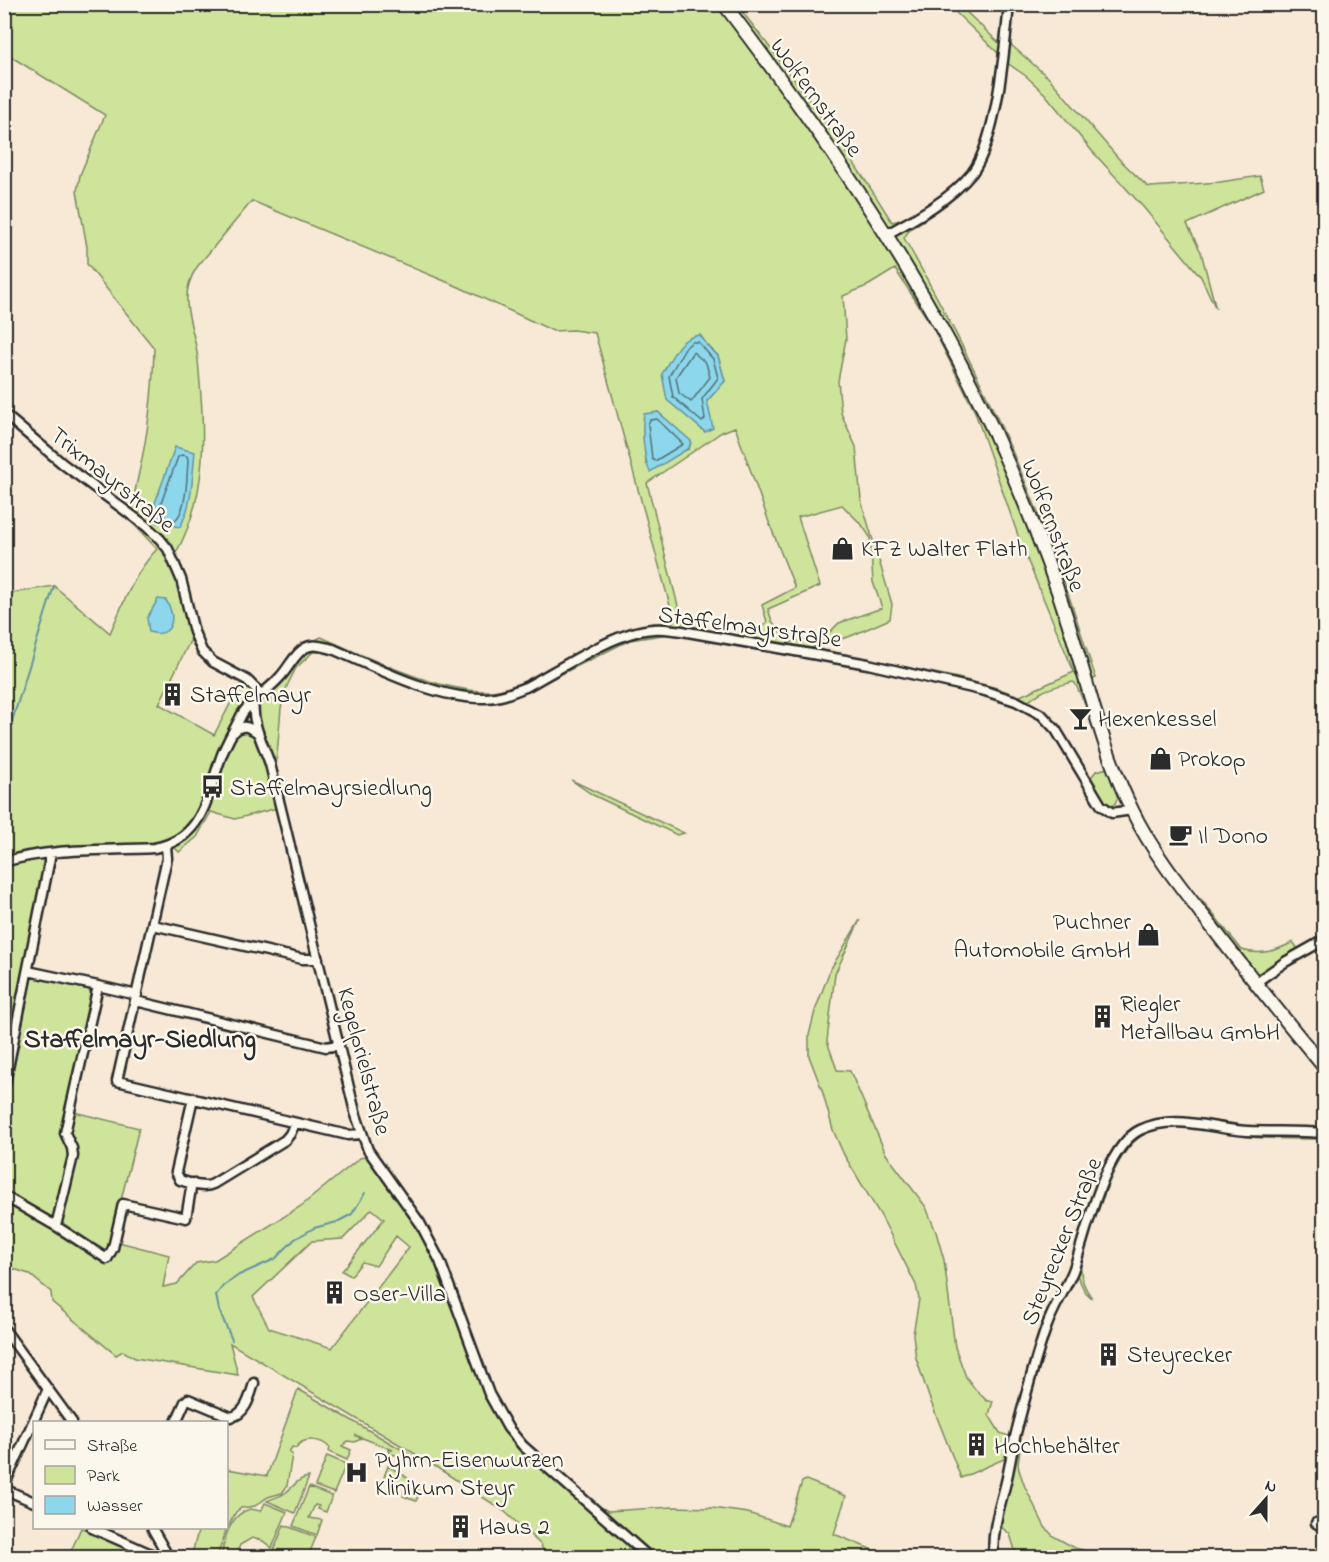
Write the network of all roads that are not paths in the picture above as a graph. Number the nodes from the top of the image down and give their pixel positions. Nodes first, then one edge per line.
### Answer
1 (723, 4) edge
2 (1009, 4) edge
3 (887, 234) junction
4 (4, 414) edge
5 (257, 697) junction
6 (234, 732) junction
7 (258, 733) junction
8 (1132, 810) junction
9 (166, 846) junction
10 (51, 853) junction
11 (4, 862) edge
12 (153, 925) junction
13 (1324, 940) edge
14 (318, 959) junction
15 (28, 971) junction
16 (1255, 983) junction
17 (98, 986) junction
18 (136, 998) junction
19 (339, 1045) junction
20 (8, 1046) edge
21 (1324, 1066) edge
22 (4, 1088) edge
23 (193, 1098) junction
24 (295, 1122) junction
25 (1324, 1133) edge
26 (362, 1134) junction
27 (192, 1183) junction
28 (4, 1196) edge
29 (56, 1226) junction
30 (4, 1329) edge
31 (255, 1383) dead end
32 (48, 1389) junction
33 (34, 1421) edge
34 (71, 1421) edge
35 (176, 1421) edge
36 (33, 1422) edge
37 (4, 1487) edge
38 (33, 1502) edge
39 (1316, 1523) dead end
40 (1324, 1528) edge
41 (97, 1529) edge
42 (153, 1529) edge
43 (159, 1557) edge
44 (169, 1557) edge
45 (650, 1557) edge
46 (994, 1557) edge

1 - 3 main road, Wolfernstraße
2 - 3 street
3 - 8 main road, Wolfernstraße
4 - 5 street, Trixmayrstraße
5 - 6 street, Staffelmayrstraße
5 - 7 street, Kegelprielstraße
5 - 8 street, Staffelmayrstraße
6 - 7 street
6 - 9 street, Staffelmayrstraße
7 - 14 street, Kegelprielstraße
8 - 16 main road, Wolfernstraße
9 - 10 street
9 - 12 street
10 - 11 street
10 - 15 street
12 - 14 street
12 - 18 street
13 - 16 street
14 - 19 street, Kegelprielstraße
15 - 17 street
15 - 20 street
16 - 21 main road, Wolfernstraße
17 - 18 street
17 - 29 street
18 - 19 street
18 - 23 street
19 - 26 street, Kegelprielstraße
20 - 22 street
23 - 24 street
23 - 27 street
24 - 26 street
24 - 27 street
25 - 46 street, Steyrecker Straße
26 - 45 street, Kegelprielstraße
27 - 29 street
28 - 29 street
30 - 32 street
31 - 35 street
32 - 33 street
32 - 34 street
36 - 37 street
37 - 38 street
39 - 40 street
41 - 43 street
42 - 44 street

